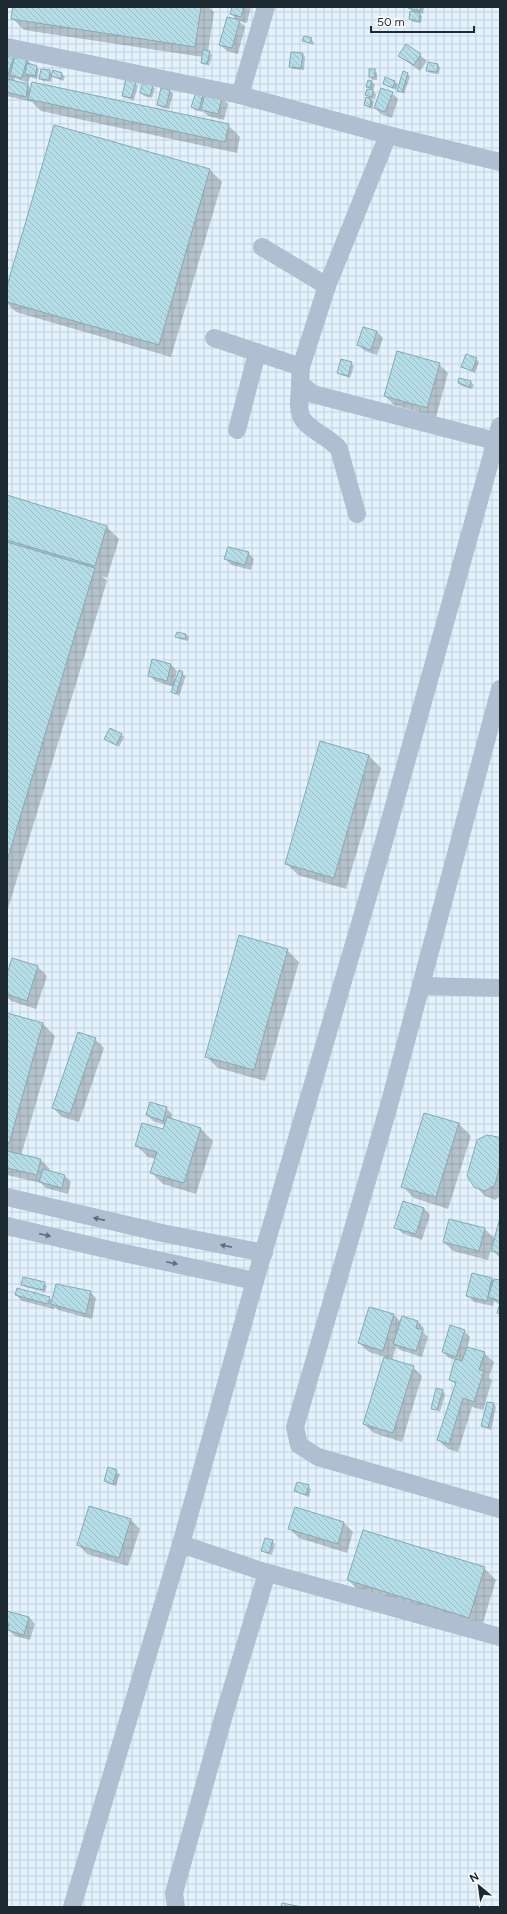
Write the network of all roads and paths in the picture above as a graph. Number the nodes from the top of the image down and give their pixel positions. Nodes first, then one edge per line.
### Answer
1 (266, 7) edge
2 (7, 47) edge
3 (240, 95) junction
4 (388, 135) junction
5 (500, 162) edge
6 (262, 247) dead end
7 (327, 286) junction
8 (214, 338) dead end
9 (257, 353) junction
10 (300, 376) junction
11 (237, 430) dead end
12 (498, 433) edge
13 (357, 514) dead end
14 (500, 689) edge
15 (421, 986) junction
16 (500, 988) edge
17 (7, 1197) edge
18 (7, 1226) edge
19 (264, 1253) junction
20 (255, 1281) junction
21 (500, 1509) edge
22 (182, 1544) junction
23 (267, 1573) junction
24 (500, 1637) edge
25 (72, 1907) edge
26 (176, 1907) edge

1 - 3 street
2 - 3 street
3 - 4 street
4 - 5 street
4 - 7 street
6 - 7 street
7 - 10 street
8 - 9 street
9 - 10 street
9 - 11 street
10 - 12 street
10 - 13 street
12 - 19 street
14 - 15 street
15 - 16 street
15 - 21 street
19 -> 17 street
18 -> 20 street
19 - 20 street
20 - 22 street
22 - 23 street
22 - 25 street
23 - 24 street
23 - 26 street

